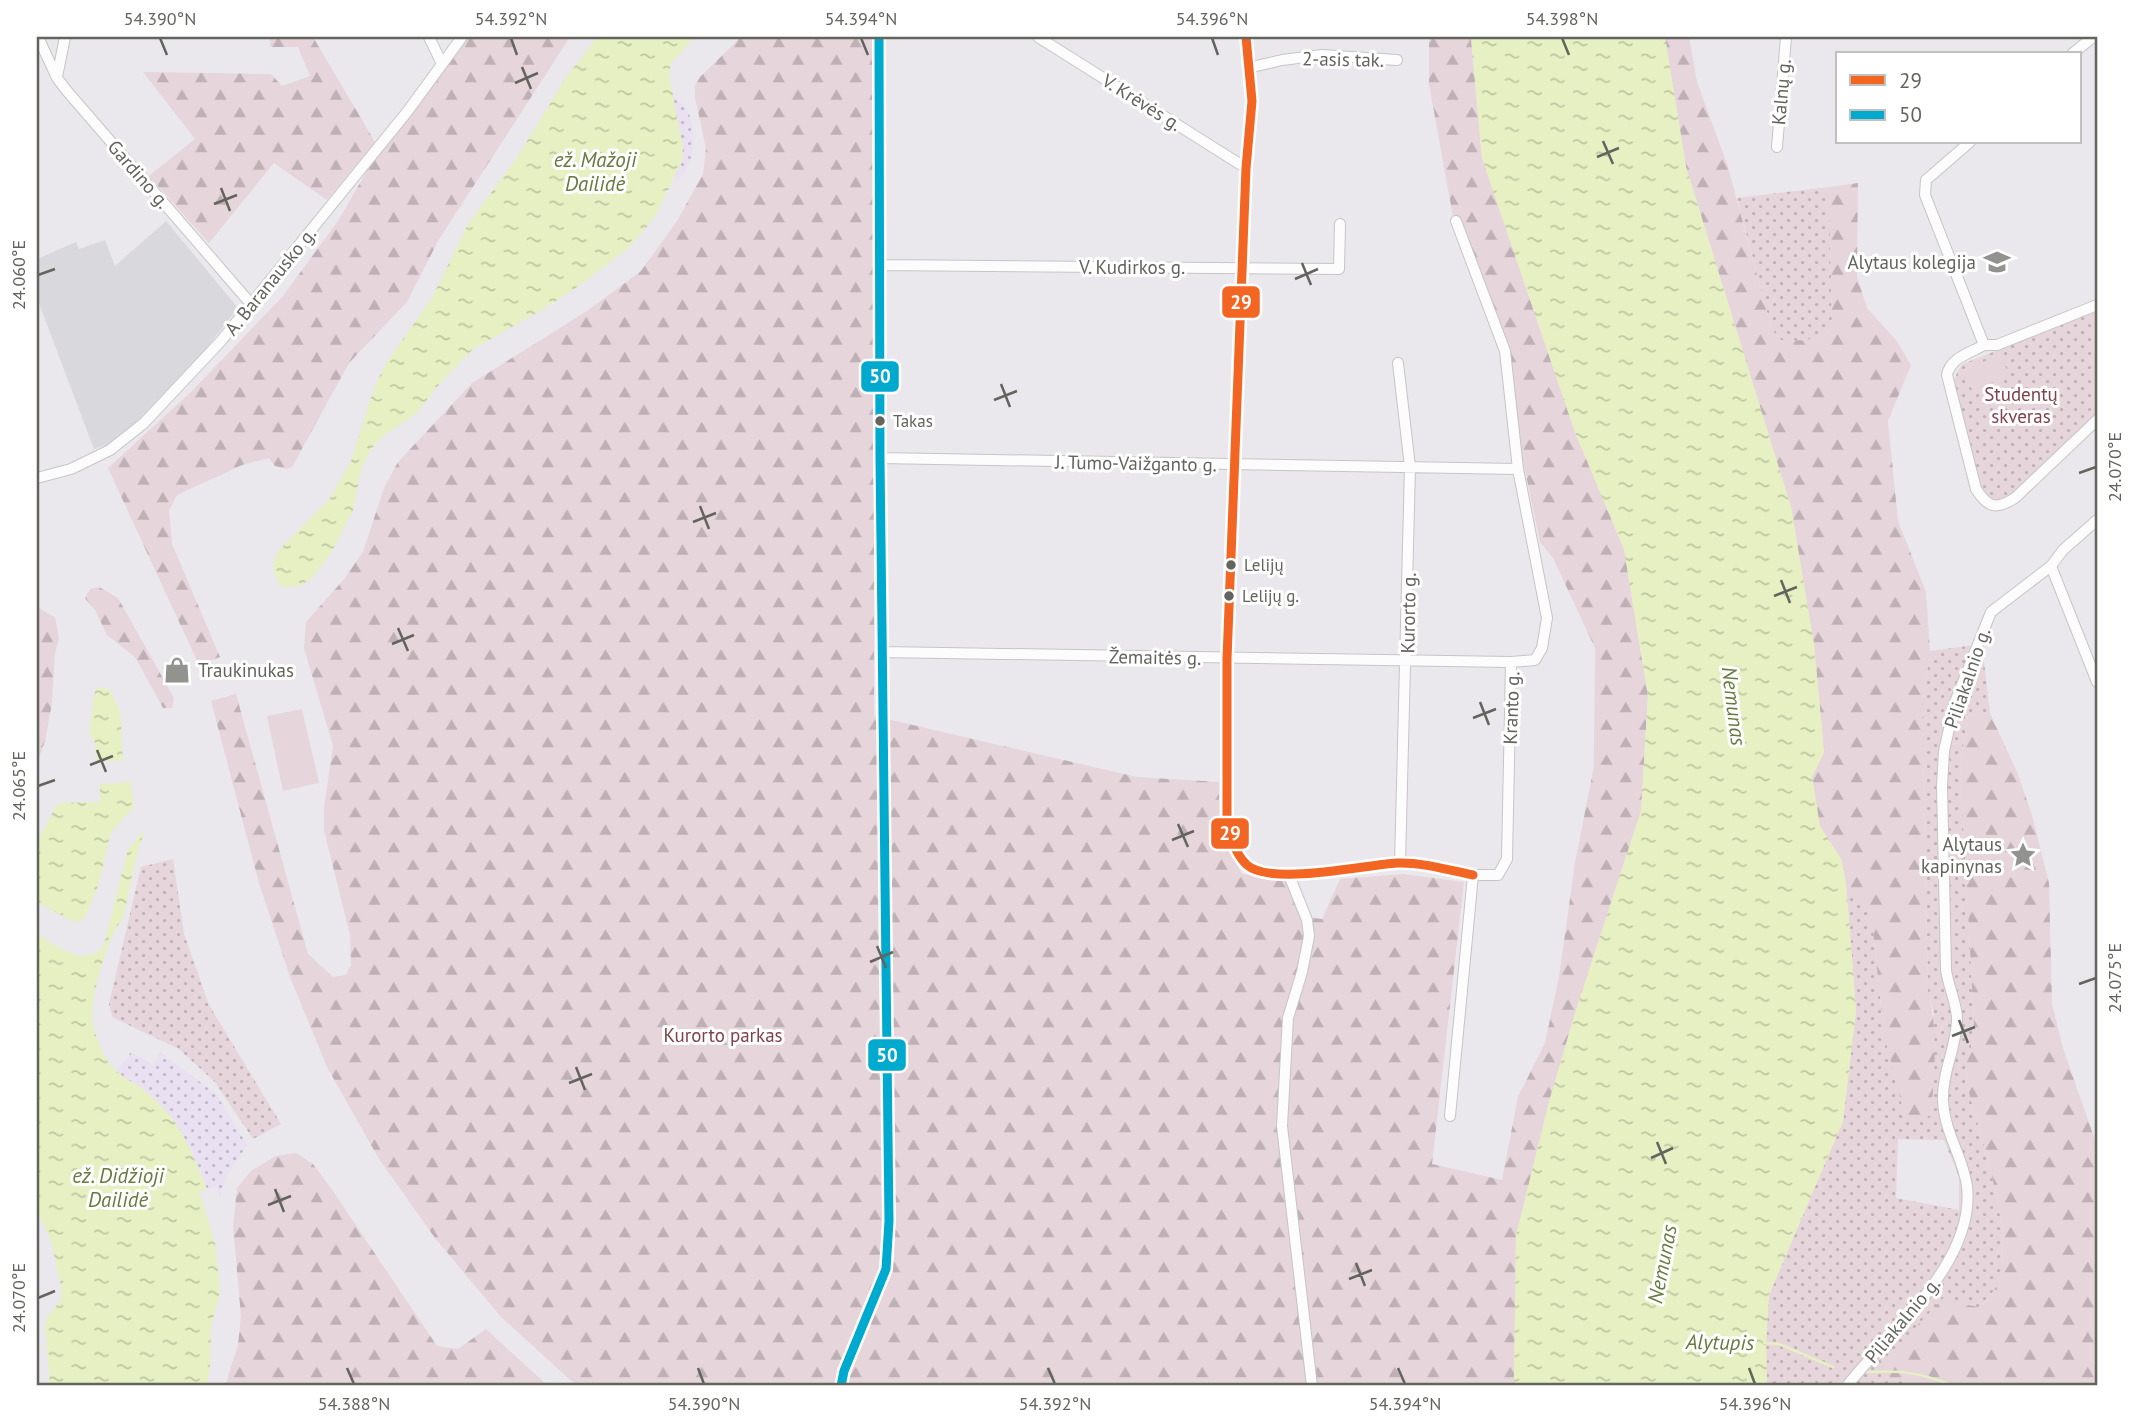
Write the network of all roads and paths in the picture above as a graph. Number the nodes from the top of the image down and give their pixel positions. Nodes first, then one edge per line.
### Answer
1 (38, 37) edge
2 (65, 37) edge
3 (429, 37) edge
4 (462, 37) edge
5 (879, 37) edge
6 (1038, 37) edge
7 (1246, 37) edge
8 (1786, 37) edge
9 (2093, 37) edge
10 (2074, 52) edge
11 (1397, 60) dead end
12 (442, 64) junction
13 (1248, 68) junction
14 (57, 78) junction
15 (1968, 144) edge
16 (1777, 147) dead end
17 (1246, 168) junction
18 (1456, 221) dead end
19 (1340, 224) dead end
20 (881, 265) junction
21 (1243, 268) junction
22 (251, 304) junction
23 (2097, 305) edge
24 (1984, 345) junction
25 (1398, 363) dead end
26 (2097, 420) edge
27 (880, 458) junction
28 (1233, 464) junction
29 (1410, 467) junction
30 (1518, 469) junction
31 (37, 477) edge
32 (2097, 520) edge
33 (2051, 566) junction
34 (883, 652) junction
35 (1227, 659) junction
36 (1407, 661) junction
37 (1511, 662) junction
38 (2097, 682) edge
39 (1400, 863) junction
40 (1289, 875) junction
41 (1472, 875) junction
42 (1450, 1116) dead end
43 (841, 1386) edge
44 (1312, 1386) edge
45 (1847, 1386) edge

1 - 14 street, Gardino g.
2 - 14 street
3 - 12 street
4 - 12 street, A. Baranausko g.
5 - 20 street
6 - 17 street, V. Krėvės g.
7 - 13 street
8 - 16 street, Kalnų g.
9 - 10 street
11 - 13 street, 2-asis tak.
12 - 22 street, A. Baranausko g.
13 - 17 street
14 - 22 street, Gardino g.
15 - 24 street
17 - 21 street
18 - 30 street, Kranto g.
19 - 21 street, V. Kudirkos g.
20 - 21 street, V. Kudirkos g.
20 - 27 street
21 - 28 street
22 - 31 street, A. Baranausko g.
23 - 24 street
24 - 26 street
25 - 29 street, Kurorto g.
27 - 28 street, J. Tumo-Vaižganto g.
27 - 34 street
28 - 29 street, J. Tumo-Vaižganto g.
28 - 35 street
29 - 30 street, J. Tumo-Vaižganto g.
29 - 36 street, Kurorto g.
30 - 37 street, Kranto g.
32 - 33 street, Piliakalnio g.
33 - 38 street
33 - 45 street, Piliakalnio g.
34 - 35 street, Žemaitės g.
34 - 43 street
35 - 36 street, Žemaitės g.
35 - 40 street
36 - 37 street, Žemaitės g.
36 - 39 street, Kurorto g.
37 - 41 street, Kranto g.
39 - 40 street
39 - 41 street
40 - 44 street
41 - 42 street

